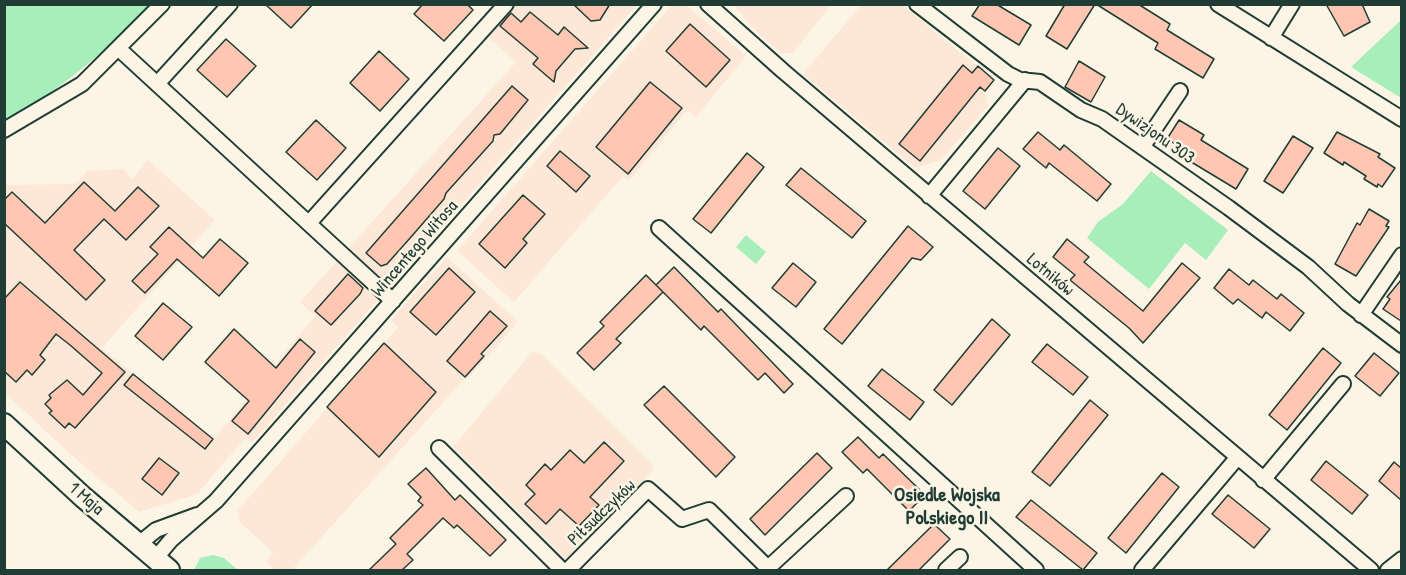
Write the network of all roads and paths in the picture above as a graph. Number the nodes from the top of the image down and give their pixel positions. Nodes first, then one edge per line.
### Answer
1 (162, 4) edge
2 (230, 4) edge
3 (506, 4) edge
4 (654, 4) edge
5 (708, 4) edge
6 (917, 4) edge
7 (1218, 4) edge
8 (1292, 4) edge
9 (1271, 38) junction
10 (119, 49) junction
11 (1025, 80) junction
12 (157, 84) junction
13 (1180, 91) dead end
14 (1401, 119) edge
15 (4, 130) edge
16 (1143, 146) junction
17 (929, 196) junction
18 (309, 223) junction
19 (659, 228) dead end
20 (1401, 255) edge
21 (393, 301) junction
22 (1361, 315) junction
23 (1401, 345) edge
24 (1343, 384) dead end
25 (4, 424) edge
26 (439, 448) dead end
27 (1237, 458) junction
28 (1263, 480) junction
29 (846, 496) dead end
30 (202, 514) junction
31 (139, 544) junction
32 (960, 557) dead end
33 (1401, 558) edge
34 (162, 565) edge
35 (763, 568) edge
36 (562, 570) edge
37 (568, 570) edge
38 (946, 570) edge
39 (1036, 570) edge
40 (1142, 570) edge
41 (1371, 570) edge
42 (1388, 570) edge

1 - 10 street
2 - 12 street
3 - 18 street
4 - 21 street, Wincentego Witosa
5 - 17 street, Lotników
6 - 11 street, Dywizjonu 303
7 - 9 street
8 - 9 street
9 - 14 street
10 - 12 street
10 - 15 street
11 - 16 street, Dywizjonu 303
11 - 17 street
12 - 18 street
13 - 16 street
16 - 22 street, Dywizjonu 303
17 - 27 street, Lotników
18 - 21 street
19 - 39 street
20 - 22 street
21 - 30 street, Wincentego Witosa
22 - 23 street, Dywizjonu 303
24 - 28 street
25 - 31 street, 1 Maja
26 - 36 street, Piłsudczyków
27 - 28 street, Lotników
27 - 40 street
28 - 41 street, Lotników
29 - 35 street
30 - 31 street, Wincentego Witosa
30 - 34 street, Wincentego Witosa
31 - 34 street, 1 Maja
32 - 38 street
33 - 42 street
35 - 37 street, Piłsudczyków

